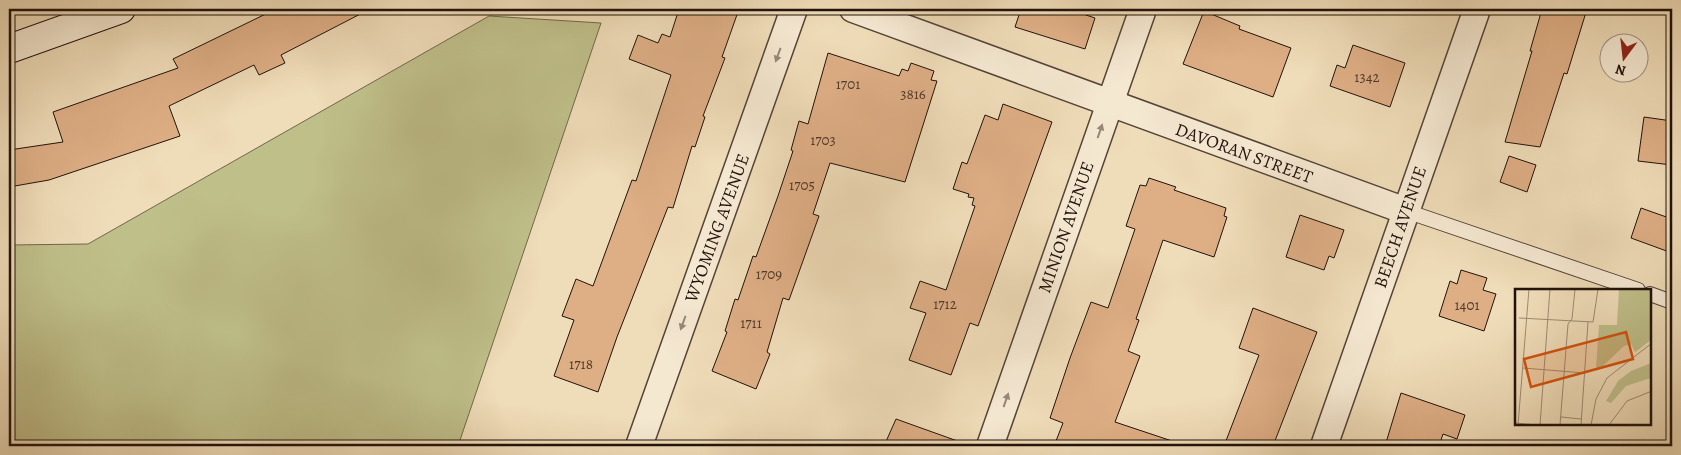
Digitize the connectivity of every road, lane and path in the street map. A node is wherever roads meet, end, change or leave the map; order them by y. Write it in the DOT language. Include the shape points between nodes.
graph roads {
  1 [pos="121,9"];
  2 [pos="794,9"];
  3 [pos="853,9"];
  4 [pos="1142,9"];
  5 [pos="1477,9"];
  6 [pos="9,49"];
  7 [pos="1109,104"];
  8 [pos="1406,211"];
  9 [pos="1635,289"];
  10 [pos="1651,294"];
  11 [pos="1672,302"];
  12 [pos="639,446"];
  13 [pos="990,446"];
  14 [pos="1324,446"];
  1 -- 6 [label="street"];
  2 -- 12 [label="street, WYOMING AVENUE, one-way"];
  3 -- 7 [label="street, DAVORAN STREET"];
  4 -- 7 [label="street, MINION AVENUE"];
  5 -- 8 [label="street, BEECH AVENUE"];
  7 -- 8 [label="street, DAVORAN STREET"];
  13 -- 7 [label="street, MINION AVENUE, one-way"];
  8 -- 9 [label="lane, DAVORAN STREET"];
  8 -- 14 [label="street, BEECH AVENUE"];
  10 -- 11 [label="lane"];
}
